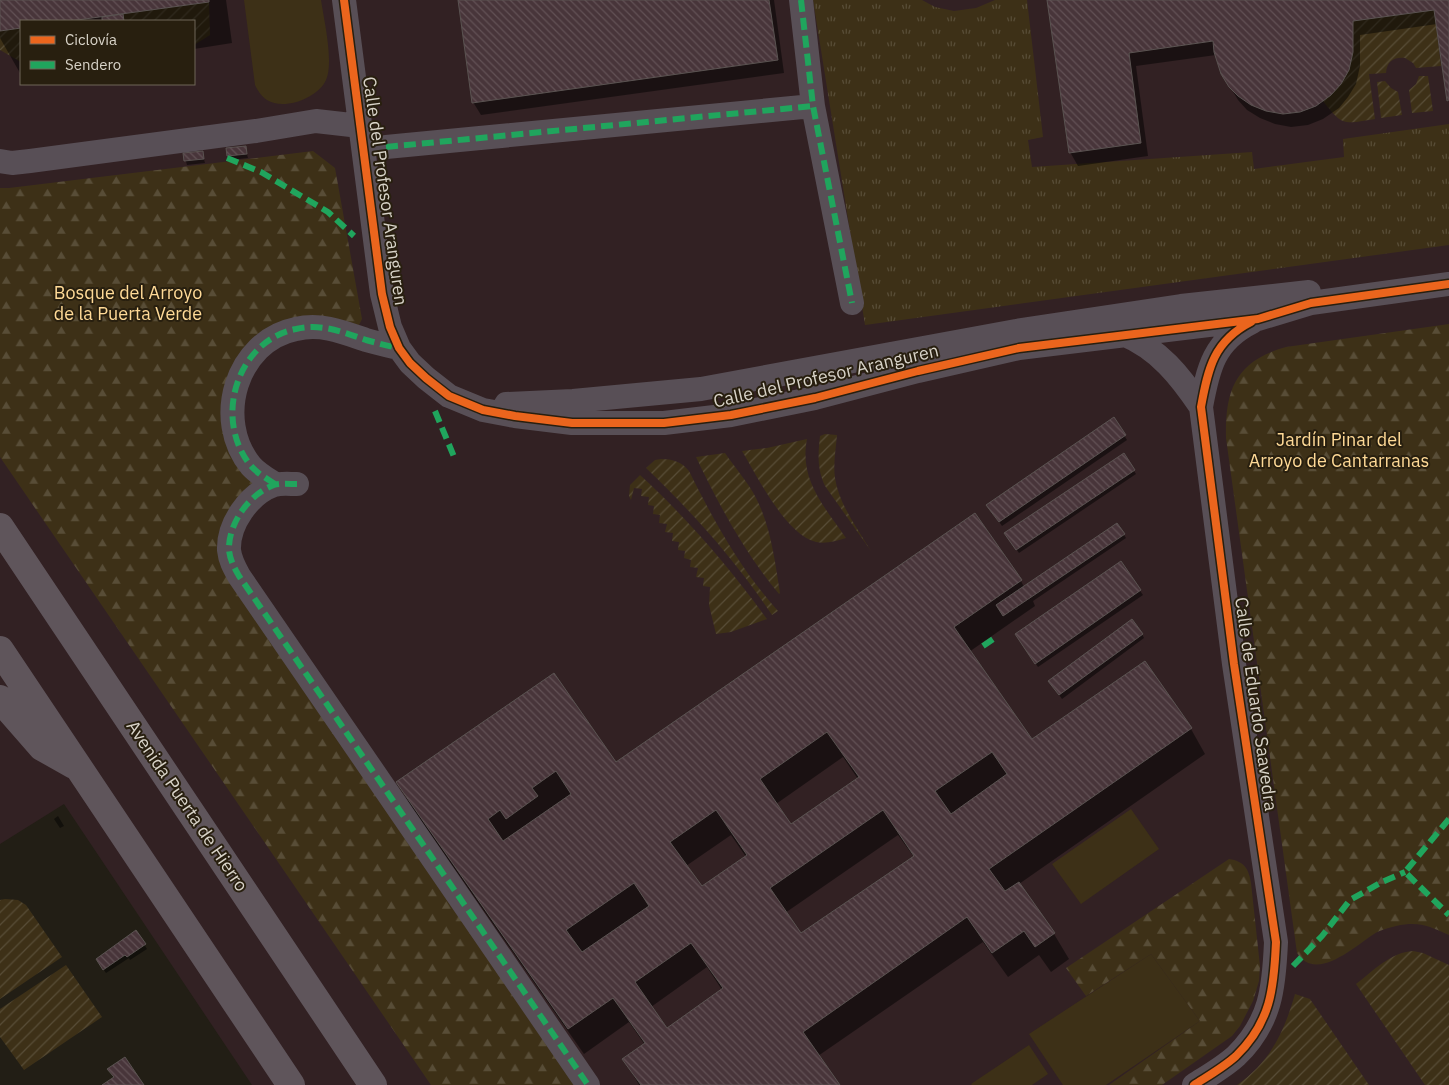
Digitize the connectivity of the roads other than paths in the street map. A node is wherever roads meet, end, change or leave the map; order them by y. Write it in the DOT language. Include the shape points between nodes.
graph roads {
  1 [pos="344,0"];
  2 [pos="801,0"];
  3 [pos="813,106"];
  4 [pos="360,126"];
  5 [pos="386,147"];
  6 [pos="0,162"];
  7 [pos="1449,284"];
  8 [pos="1373,295"];
  9 [pos="852,303"];
  10 [pos="1258,318"];
  11 [pos="1077,324"];
  12 [pos="1128,336"];
  13 [pos="399,348"];
  14 [pos="449,396"];
  15 [pos="1201,407"];
  16 [pos="0,527"];
  17 [pos="0,650"];
  18 [pos="0,699"];
  19 [pos="78,767"];
  20 [pos="322,1006"];
  21 [pos="291,1085"];
  22 [pos="373,1085"];
  23 [pos="390,1085"];
  24 [pos="588,1085"];
  25 [pos="1194,1085"];
  1 -- 4 [label="street, Calle del Profesor Aranguren"];
  2 -- 3 [label="street"];
  3 -- 5 [label="street"];
  3 -- 9 [label="street"];
  4 -- 6 [label="street, Calle del Profesor Aranguren" via="316,121 221,136"];
  4 -- 13 [label="street, Calle del Profesor Aranguren" via="382,294"];
  7 -- 8 [label="street, Calle del Profesor Aranguren"];
  8 -- 10 [label="street, Calle del Profesor Aranguren" via="1311,303"];
  8 -- 11 [label="street, Calle del Profesor Aranguren" via="1302,291 1181,306"];
  10 -- 12 [label="street, Calle del Profesor Aranguren"];
  10 -- 15 [label="street, Calle de Eduardo Saavedra" via="1229,336 1218,349 1210,365"];
  11 -- 12 [label="street, Calle del Profesor Aranguren" via="1100,325"];
  11 -- 14 [label="street, Calle del Profesor Aranguren" via="961,341 701,390 501,404"];
  12 -- 14 [label="street, Calle del Profesor Aranguren" via="1019,348 815,398 732,415 664,422 572,422 515,416 483,410"];
  12 -- 15 [label="street, Calle del Profesor Aranguren" via="1172,368"];
  13 -- 14 [label="street, Calle del Profesor Aranguren" via="410,363"];
  13 -- 24 [label="street" via="339,330 295,329 258,349 246,364 231,407 234,429 241,450 252,466 286,484 262,492 240,513 229,548 231,560"];
  15 -- 25 [label="street, Calle de Eduardo Saavedra" via="1234,664 1276,942 1270,1001 1262,1022 1235,1057"];
  16 -- 20 [label="highway, Avenida Puerta de Hierro"];
  17 -- 19 [label="highway"];
  18 -- 19 [label="highway" via="42,747"];
  19 -- 21 [label="highway"];
  20 -- 22 [label="highway, Avenida Puerta de Hierro"];
  20 -- 23 [label="highway" via="351,1028"];
}
